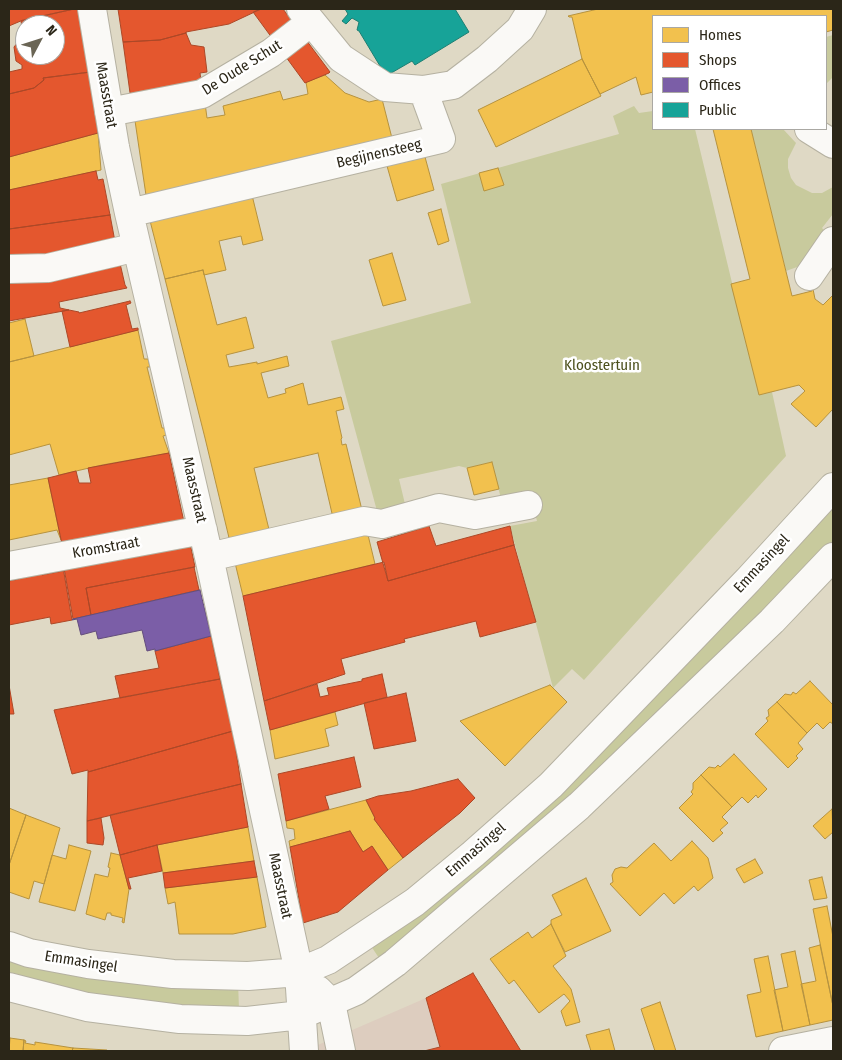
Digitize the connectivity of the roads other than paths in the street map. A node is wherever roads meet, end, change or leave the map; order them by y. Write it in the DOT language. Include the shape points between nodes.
graph roads {
  1 [pos="92,9"];
  2 [pos="532,9"];
  3 [pos="306,15"];
  4 [pos="423,90"];
  5 [pos="109,112"];
  6 [pos="811,130"];
  7 [pos="833,144"];
  8 [pos="129,213"];
  9 [pos="833,241"];
  10 [pos="137,247"];
  11 [pos="9,269"];
  12 [pos="809,276"];
  13 [pos="833,487"];
  14 [pos="528,505"];
  15 [pos="203,530"];
  16 [pos="209,557"];
  17 [pos="833,557"];
  18 [pos="9,566"];
  19 [pos="9,946"];
  20 [pos="299,972"];
  21 [pos="9,987"];
  22 [pos="331,1003"];
  23 [pos="301,1015"];
  24 [pos="833,1041"];
  25 [pos="304,1051"];
  26 [pos="342,1051"];
  27 [pos="783,1051"];
  1 -- 5 [label="street, Maasstraat"];
  2 -- 4 [label="street" via="520,29 453,85"];
  3 -- 4 [label="street" via="341,58 385,87"];
  3 -- 5 [label="street, De Oude Schut" via="271,52 202,94"];
  4 -- 8 [label="street, Begijnensteeg" via="441,139"];
  5 -- 8 [label="street, Maasstraat"];
  6 -- 7 [label="street"];
  8 -- 10 [label="street, Maasstraat"];
  9 -- 12 [label="street"];
  10 -- 11 [label="street" via="48,268"];
  10 -- 15 [label="street, Maasstraat"];
  13 -- 20 [label="street, Emmasingel" via="614,721 544,791 415,902 328,960"];
  14 -- 16 [label="street" via="475,515 439,508 382,524 364,520"];
  15 -- 16 [label="street, Maasstraat"];
  15 -- 18 [label="street, Kromstraat"];
  16 -- 20 [label="street, Maasstraat"];
  17 -- 22 [label="street" via="772,621 579,806 383,973"];
  19 -- 20 [label="street, Emmasingel" via="88,964 173,974 248,976"];
  20 -- 22 [label="street"];
  20 -- 23 [label="street, Maasstraat"];
  21 -- 23 [label="street" via="87,1007 180,1019 247,1021"];
  22 -- 23 [label="street"];
  22 -- 26 [label="street"];
  23 -- 25 [label="street, Maasstraat"];
  24 -- 27 [label="street"];
}
